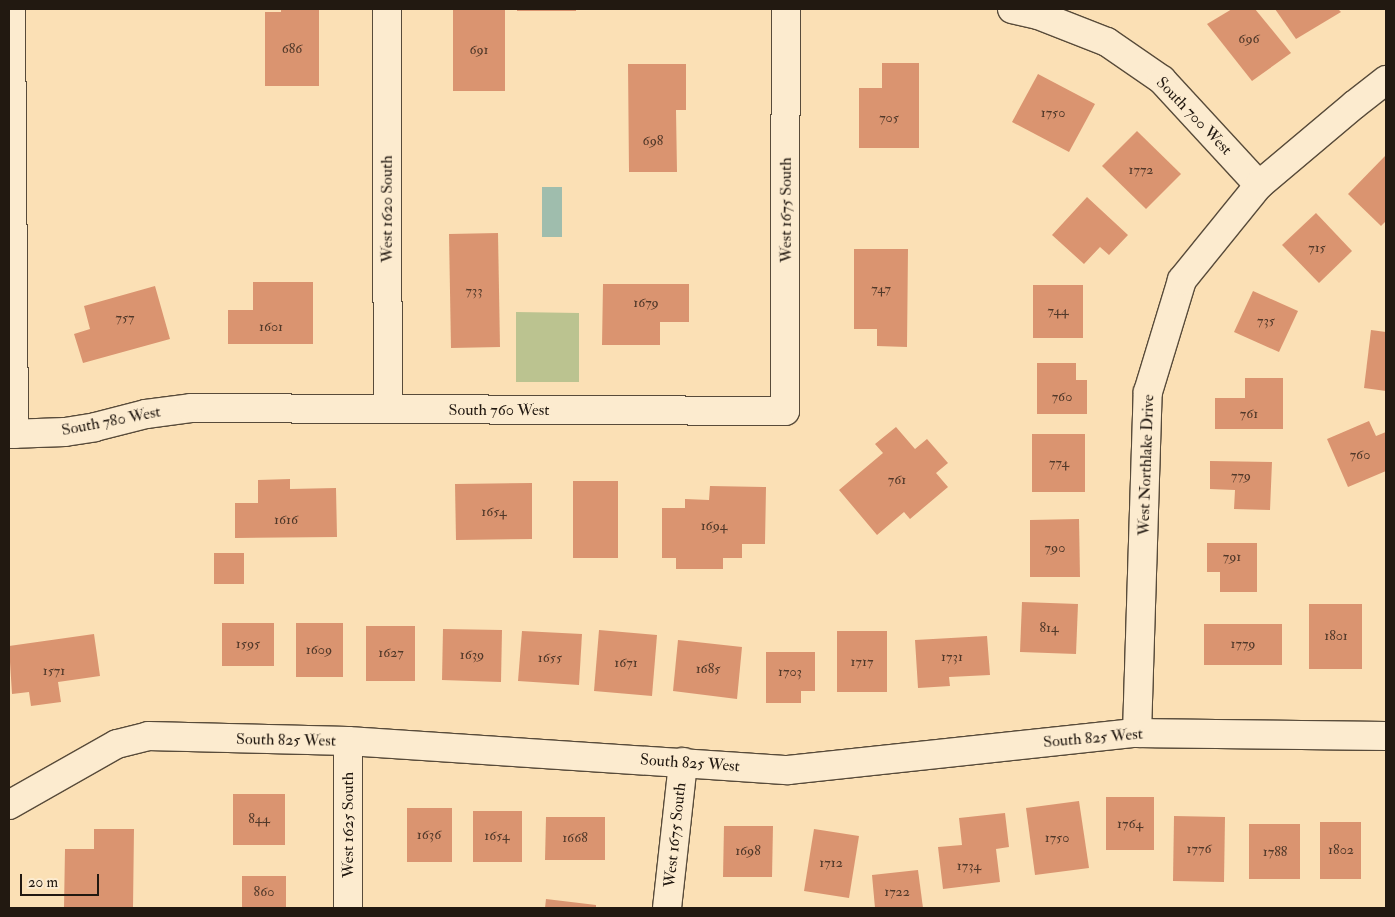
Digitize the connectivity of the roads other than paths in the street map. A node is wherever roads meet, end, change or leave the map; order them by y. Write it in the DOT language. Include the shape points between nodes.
graph roads {
  1 [pos="11,9"];
  2 [pos="386,9"];
  3 [pos="786,9"];
  4 [pos="1012,9"];
  5 [pos="1386,80"];
  6 [pos="1259,185"];
  7 [pos="214,408"];
  8 [pos="388,409"];
  9 [pos="785,411"];
  10 [pos="11,434"];
  11 [pos="1137,733"];
  12 [pos="1386,736"];
  13 [pos="348,741"];
  14 [pos="683,762"];
  15 [pos="9,805"];
  16 [pos="348,908"];
  17 [pos="667,908"];
  1 -- 10 [label="street"];
  2 -- 8 [label="street, West 1620 South"];
  3 -- 9 [label="street, West 1675 South"];
  4 -- 6 [label="street, South 700 West" via="1107,42 1162,80"];
  5 -- 6 [label="street, West Northlake Drive"];
  6 -- 11 [label="street, West Northlake Drive" via="1182,280 1148,392"];
  7 -- 8 [label="street, South 760 West"];
  7 -- 10 [label="street, South 780 West" via="169,410 65,432"];
  8 -- 9 [label="street, South 760 West"];
  11 -- 12 [label="street, South 825 West"];
  11 -- 14 [label="street, South 825 West" via="788,770"];
  13 -- 14 [label="street, South 825 West"];
  13 -- 15 [label="street, South 825 West" via="148,736 117,744"];
  13 -- 16 [label="street, West 1625 South"];
  14 -- 17 [label="street, West 1675 South"];
}
